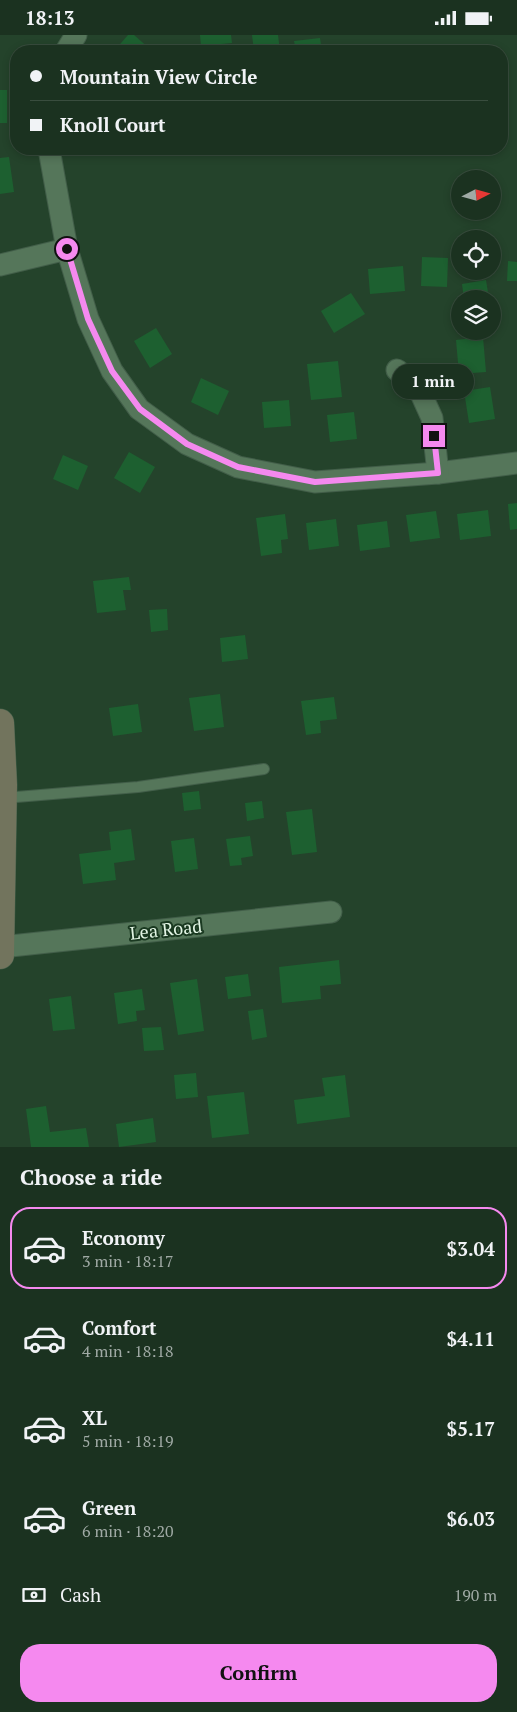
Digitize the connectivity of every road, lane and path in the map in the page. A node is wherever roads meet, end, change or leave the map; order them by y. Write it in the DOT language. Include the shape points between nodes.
graph roads {
  1 [pos="50,155"];
  2 [pos="67,249"];
  3 [pos="0,265"];
  4 [pos="397,370"];
  5 [pos="517,463"];
  6 [pos="438,473"];
  7 [pos="0,723"];
  8 [pos="264,769"];
  9 [pos="3,798"];
  10 [pos="1,891"];
  11 [pos="331,912"];
  12 [pos="0,951"];
  1 -- 2 [label="street"];
  2 -- 3 [label="street"];
  2 -- 6 [label="street" via="88,319 112,371 140,409 187,444 238,467 315,482"];
  4 -- 6 [label="street" via="418,387 432,418"];
  5 -- 6 [label="street"];
  7 -- 9 [label="main road"];
  8 -- 9 [label="lane" via="138,787"];
  9 -- 10 [label="main road"];
  10 -- 12 [label="main road"];
  11 -- 12 [label="street, Lea Road"];
}
